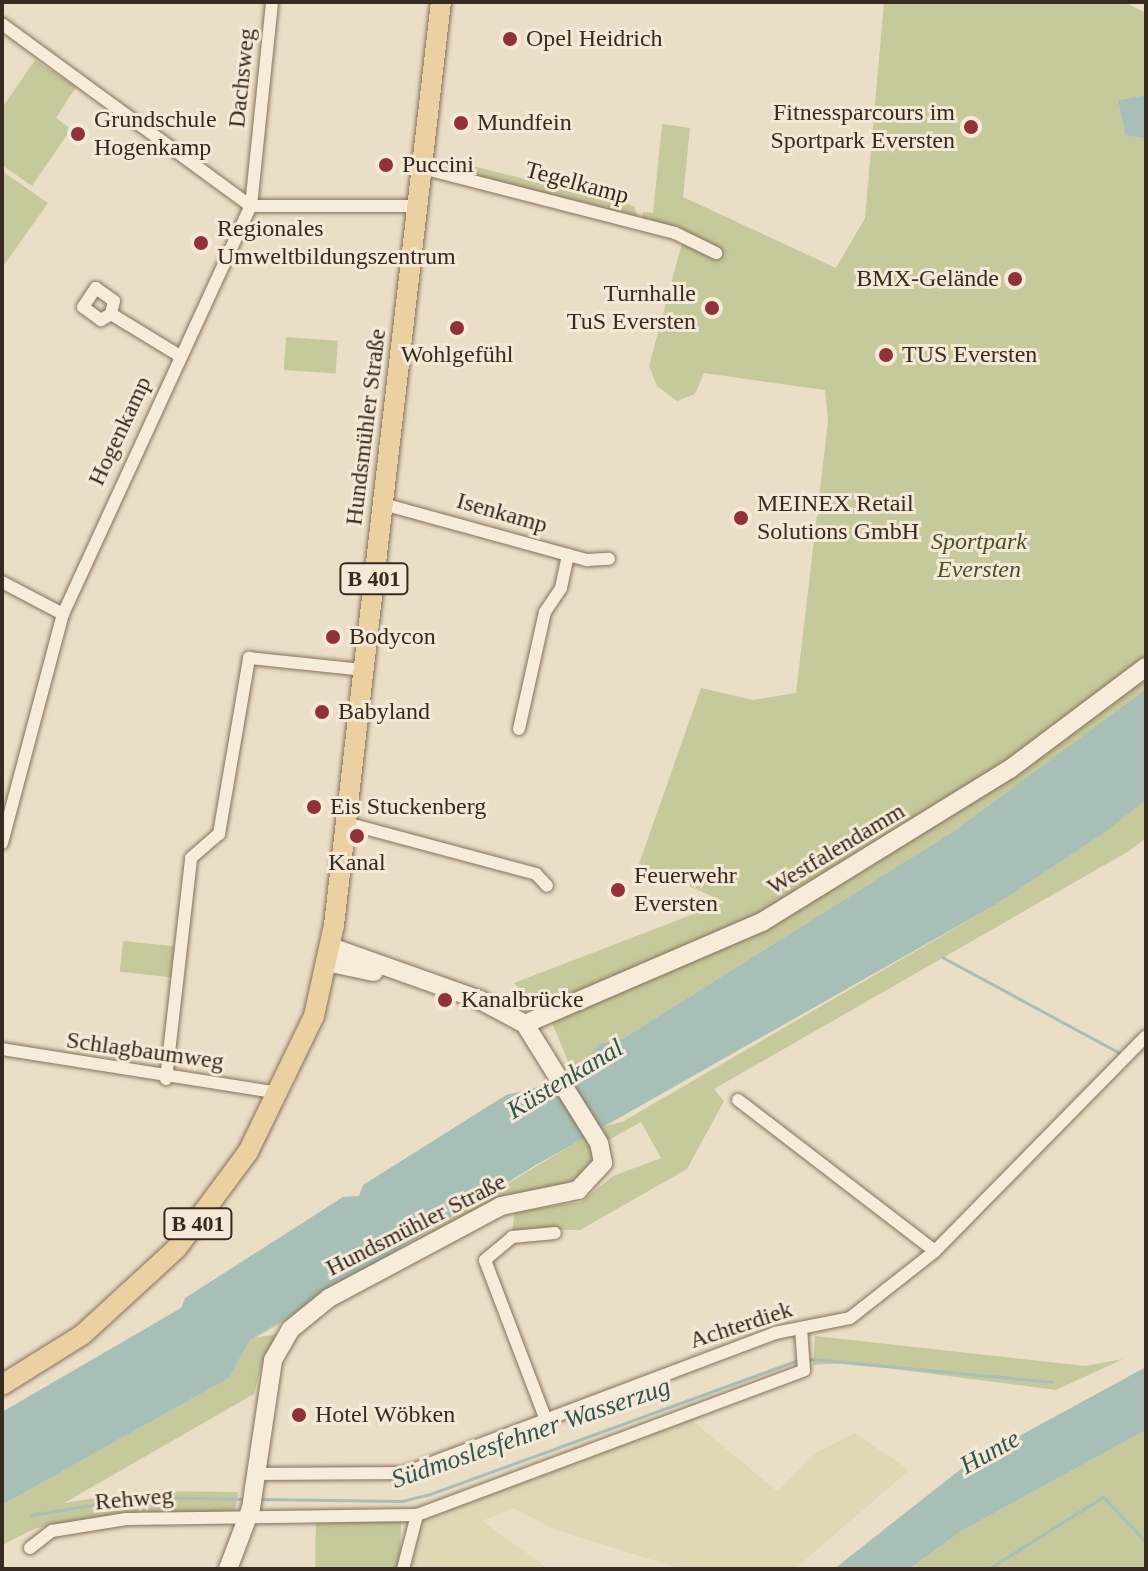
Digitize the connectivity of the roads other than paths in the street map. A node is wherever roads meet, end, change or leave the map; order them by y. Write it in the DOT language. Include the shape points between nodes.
graph roads {
  1 [pos="272,2"];
  2 [pos="441,2"];
  3 [pos="2,24"];
  4 [pos="422,168"];
  5 [pos="251,206"];
  6 [pos="417,206"];
  7 [pos="716,253"];
  8 [pos="111,314"];
  9 [pos="180,356"];
  10 [pos="383,504"];
  11 [pos="568,555"];
  12 [pos="609,559"];
  13 [pos="2,582"];
  14 [pos="63,614"];
  15 [pos="1146,667"];
  16 [pos="363,670"];
  17 [pos="519,729"];
  18 [pos="346,823"];
  19 [pos="2,843"];
  20 [pos="547,886"];
  21 [pos="329,954"];
  22 [pos="525,1024"];
  23 [pos="1146,1036"];
  24 [pos="2,1049"];
  25 [pos="166,1079"];
  26 [pos="281,1093"];
  27 [pos="738,1100"];
  28 [pos="555,1233"];
  29 [pos="935,1251"];
  30 [pos="801,1328"];
  31 [pos="2,1385"];
  32 [pos="546,1420"];
  33 [pos="253,1497"];
  34 [pos="417,1515"];
  35 [pos="30,1548"];
  36 [pos="228,1569"];
  37 [pos="403,1569"];
  1 -- 5 [label="street, Dachsweg"];
  2 -- 4 [label="main road, Hundsmühler Straße / B 401"];
  3 -- 5 [label="street"];
  4 -- 6 [label="main road, Hundsmühler Straße / B 401"];
  4 -- 7 [label="street, Tegelkamp" via="675,233"];
  5 -- 6 [label="street"];
  5 -- 9 [label="street, Hogenkamp"];
  6 -- 10 [label="main road, Hundsmühler Straße / B 401"];
  8 -- 9 [label="street"];
  9 -- 14 [label="street, Hogenkamp"];
  10 -- 11 [label="street, Isenkamp"];
  10 -- 16 [label="main road, Hundsmühler Straße / B 401"];
  11 -- 12 [label="street, Isenkamp"];
  11 -- 17 [label="street" via="561,588 545,612"];
  13 -- 14 [label="street"];
  14 -- 19 [label="street, Hogenkamp"];
  15 -- 22 [label="street, Westfalendamm" via="1010,769 762,922"];
  16 -- 18 [label="main road, Hundsmühler Straße / B 401"];
  16 -- 25 [label="street" via="249,658 219,834 191,858"];
  18 -- 20 [label="street" via="536,874"];
  18 -- 21 [label="main road, Hundsmühler Straße / B 401"];
  21 -- 22 [label="street" via="428,981"];
  21 -- 26 [label="main road, B 401"];
  22 -- 33 [label="street, Hundsmühler Straße" via="599,1143 603,1163 588,1184 501,1206 329,1298 291,1329 273,1360"];
  23 -- 29 [label="street, Achterdiek"];
  24 -- 25 [label="street, Schlagbaumweg"];
  25 -- 26 [label="street, Schlagbaumweg"];
  26 -- 31 [label="main road, B 401" via="222,1193 176,1249 82,1335"];
  27 -- 29 [label="street"];
  28 -- 32 [label="street" via="512,1237 485,1260"];
  29 -- 30 [label="street, Achterdiek" via="850,1318"];
  30 -- 32 [label="street, Achterdiek"];
  30 -- 34 [label="street" via="804,1370"];
  32 -- 33 [label="street, Achterdiek" via="405,1473"];
  33 -- 34 [label="street"];
  33 -- 35 [label="street, Rehweg" via="52,1531"];
  33 -- 36 [label="street, Hundsmühler Straße"];
  34 -- 37 [label="street"];
}
